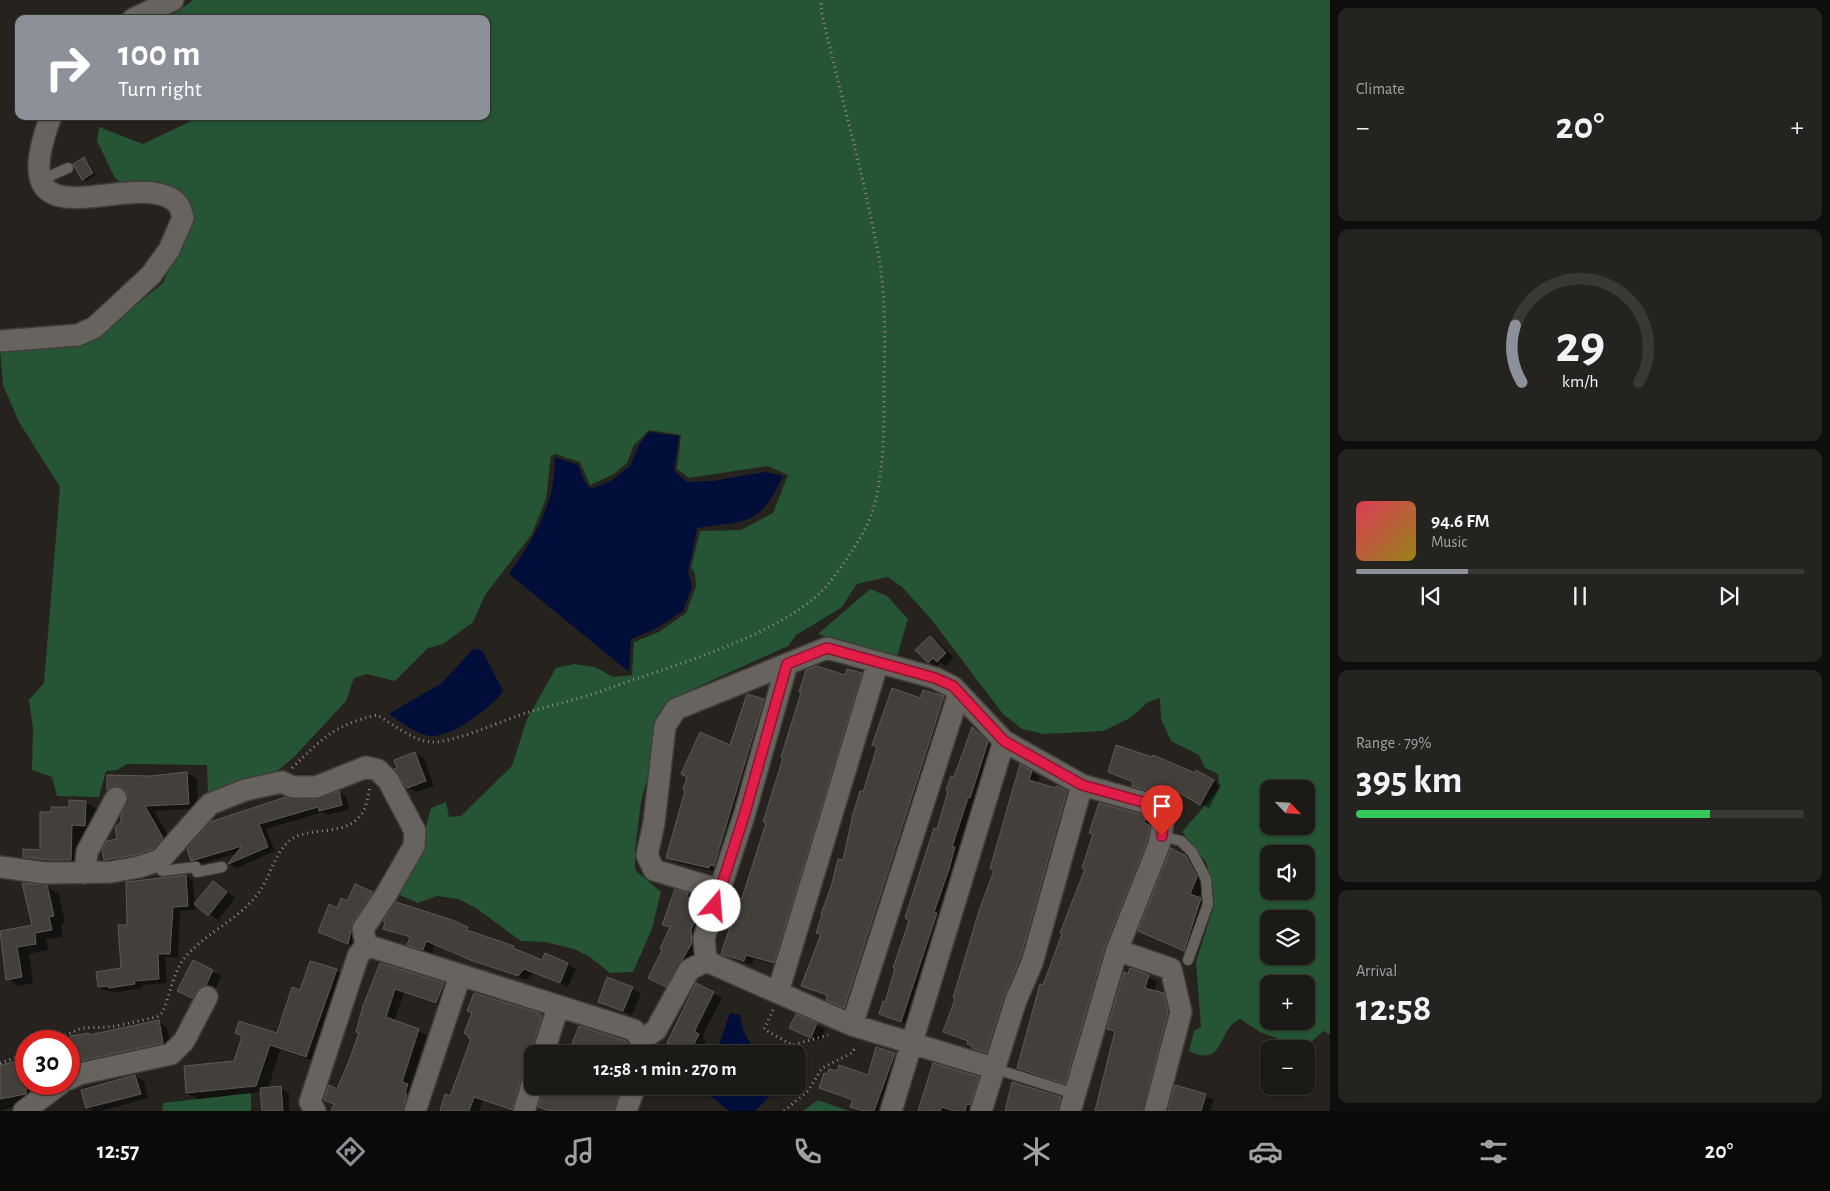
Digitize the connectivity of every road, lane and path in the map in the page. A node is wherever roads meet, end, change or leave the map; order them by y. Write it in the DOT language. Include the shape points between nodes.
graph roads {
  1 [pos="173,0"];
  2 [pos="821,0"];
  3 [pos="141,15"];
  4 [pos="48,120"];
  5 [pos="68,168"];
  6 [pos="36,183"];
  7 [pos="0,341"];
  8 [pos="878,662"];
  9 [pos="787,664"];
  10 [pos="959,693"];
  11 [pos="1004,741"];
  12 [pos="374,769"];
  13 [pos="282,782"];
  14 [pos="1082,785"];
  15 [pos="116,798"];
  16 [pos="1162,836"];
  17 [pos="156,861"];
  18 [pos="0,867"];
  19 [pos="222,867"];
  20 [pos="85,873"];
  21 [pos="720,890"];
  22 [pos="366,945"];
  23 [pos="1117,950"];
  24 [pos="1188,960"];
  25 [pos="706,961"];
  26 [pos="460,976"];
  27 [pos="778,992"];
  28 [pos="207,997"];
  29 [pos="558,1007"];
  30 [pos="77,1030"];
  31 [pos="832,1033"];
  32 [pos="855,1034"];
  33 [pos="913,1043"];
  34 [pos="546,1045"];
  35 [pos="642,1045"];
  36 [pos="645,1045"];
  37 [pos="15,1058"];
  38 [pos="0,1063"];
  39 [pos="993,1068"];
  40 [pos="80,1075"];
  41 [pos="45,1095"];
  42 [pos="529,1095"];
  43 [pos="632,1095"];
  44 [pos="1072,1103"];
  45 [pos="24,1111"];
  46 [pos="315,1111"];
  47 [pos="415,1111"];
  48 [pos="524,1111"];
  49 [pos="626,1111"];
  50 [pos="784,1111"];
  51 [pos="891,1111"];
  52 [pos="981,1111"];
  53 [pos="1155,1111"];
  1 -- 3 [label="street"];
  2 -- 13 [label="path" via="879,261 885,321 884,431 879,480 872,514 840,571 818,595 761,633 584,698 530,712 469,734 432,742 377,715 351,722 333,730 292,767"];
  4 -- 6 [label="street" via="40,137 32,173"];
  5 -- 6 [label="lane"];
  6 -- 7 [label="street" via="44,192 64,197 159,195 171,198 179,205 183,218 169,250 151,275 95,327 78,335"];
  8 -- 9 [label="street" via="827,648"];
  8 -- 10 [label="street" via="935,678 953,686"];
  8 -- 27 [label="street"];
  9 -- 21 [label="street"];
  9 -- 21 [label="street" via="676,709 665,726 654,823 647,855 654,870"];
  10 -- 11 [label="street"];
  10 -- 32 [label="street"];
  11 -- 14 [label="street"];
  11 -- 33 [label="street"];
  12 -- 13 [label="street" via="366,767 316,787"];
  12 -- 22 [label="street" via="388,780 415,830 414,846 363,929"];
  12 -- 30 [label="path" via="359,817 348,825 302,835 287,842 262,889 245,909 187,955 162,1013 157,1017"];
  13 -- 17 [label="street" via="245,790 210,804"];
  14 -- 16 [label="street" via="1157,806 1163,823"];
  14 -- 39 [label="street" via="1032,963"];
  15 -- 20 [label="street" via="87,852"];
  16 -- 23 [label="street"];
  16 -- 24 [label="lane" via="1181,842 1192,852 1206,879 1208,904"];
  17 -- 19 [label="lane" via="162,871 196,868 197,872"];
  17 -- 20 [label="street" via="111,872"];
  18 -- 20 [label="street" via="20,872"];
  21 -- 25 [label="street" via="704,938"];
  22 -- 26 [label="street"];
  22 -- 46 [label="street" via="358,956 310,1102"];
  23 -- 44 [label="street"];
  23 -- 53 [label="street" via="1170,969 1181,1012"];
  25 -- 27 [label="street"];
  25 -- 36 [label="street" via="689,970"];
  26 -- 29 [label="street"];
  26 -- 47 [label="street"];
  27 -- 31 [label="path" via="764,1029 792,1045"];
  27 -- 32 [label="street"];
  28 -- 40 [label="street" via="184,1041 171,1054"];
  29 -- 34 [label="street"];
  29 -- 35 [label="street" via="634,1030"];
  32 -- 33 [label="street"];
  32 -- 50 [label="path" via="852,1053 822,1068 808,1091"];
  33 -- 39 [label="street"];
  33 -- 51 [label="street"];
  37 -- 38 [label="path"];
  39 -- 44 [label="lane"];
  39 -- 52 [label="street"];
  41 -- 45 [label="street"];
  42 -- 48 [label="street"];
  43 -- 49 [label="street"];
}
